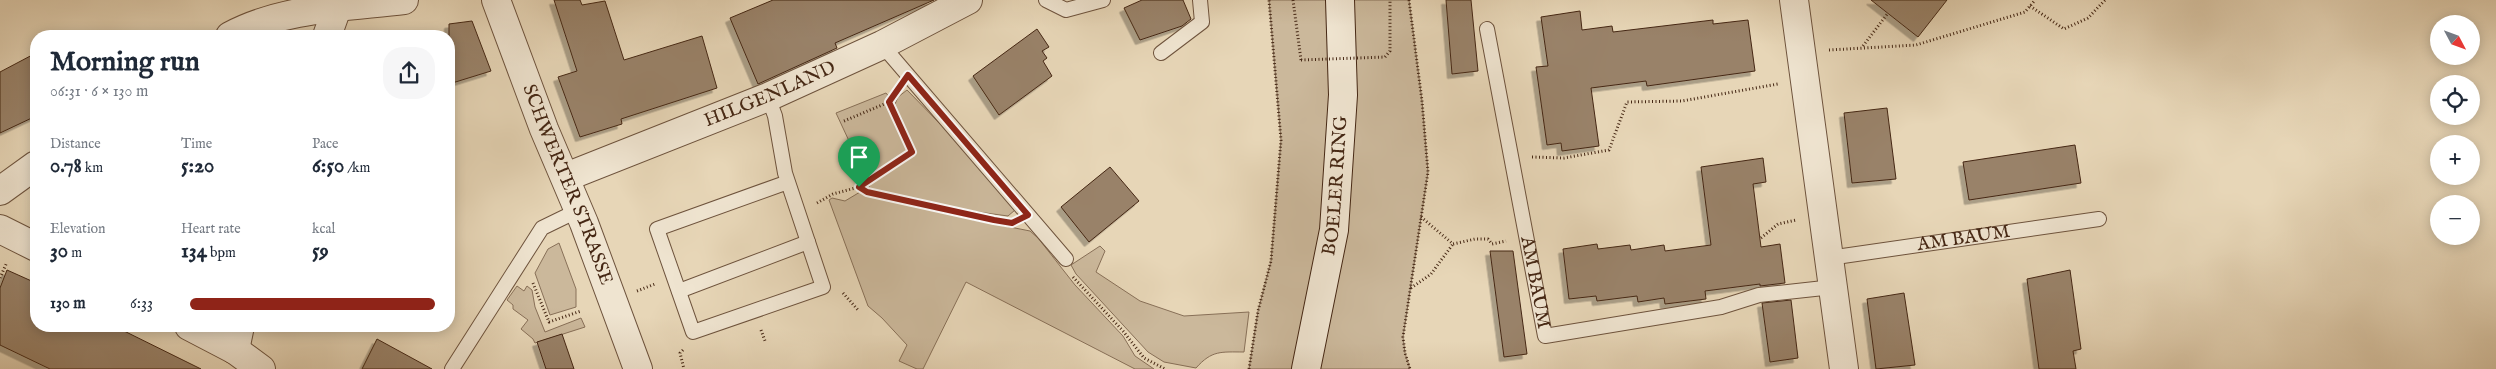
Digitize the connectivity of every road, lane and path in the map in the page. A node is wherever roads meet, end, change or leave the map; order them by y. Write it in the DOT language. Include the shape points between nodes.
graph roads {
  1 [pos="404,0"];
  2 [pos="496,0"];
  3 [pos="968,0"];
  4 [pos="1046,0"];
  5 [pos="1103,0"];
  6 [pos="1200,0"];
  7 [pos="1269,0"];
  8 [pos="1293,0"];
  9 [pos="1340,0"];
  10 [pos="1390,0"];
  11 [pos="1410,0"];
  12 [pos="1794,0"];
  13 [pos="2035,0"];
  14 [pos="2105,0"];
  15 [pos="2030,6"];
  16 [pos="336,8"];
  17 [pos="1888,13"];
  18 [pos="1487,29"];
  19 [pos="241,30"];
  20 [pos="329,30"];
  21 [pos="882,45"];
  22 [pos="1863,46"];
  23 [pos="1161,53"];
  24 [pos="1802,65"];
  25 [pos="908,75"];
  26 [pos="768,97"];
  27 [pos="889,102"];
  28 [pos="844,120"];
  29 [pos="1511,156"];
  30 [pos="30,169"];
  31 [pos="566,177"];
  32 [pos="788,182"];
  33 [pos="859,187"];
  34 [pos="0,191"];
  35 [pos="579,210"];
  36 [pos="798,213"];
  37 [pos="1824,214"];
  38 [pos="1028,215"];
  39 [pos="1421,217"];
  40 [pos="2099,219"];
  41 [pos="0,229"];
  42 [pos="1526,237"];
  43 [pos="1761,238"];
  44 [pos="808,242"];
  45 [pos="30,244"];
  46 [pos="1453,244"];
  47 [pos="1829,258"];
  48 [pos="523,259"];
  49 [pos="1066,259"];
  50 [pos="1833,287"];
  51 [pos="1410,288"];
  52 [pos="679,291"];
  53 [pos="581,311"];
  54 [pos="214,332"];
  55 [pos="238,338"];
  56 [pos="261,369"];
  57 [pos="452,369"];
  58 [pos="638,369"];
  59 [pos="1165,369"];
  60 [pos="1249,369"];
  61 [pos="1306,369"];
  62 [pos="1410,369"];
  63 [pos="1844,369"];
  1 -- 16 [label="street"];
  2 -- 31 [label="street, SCHWERTER STRASSE" via="544,129"];
  3 -- 21 [label="street, HILGENLAND"];
  4 -- 5 [label="lane" via="1066,10"];
  6 -- 23 [label="lane" via="1202,22"];
  7 -- 60 [label="path" via="1281,140 1270,261"];
  8 -- 10 [label="path, bridge" via="1301,60 1385,57 1390,51"];
  9 -- 61 [label="street, BOELER RING" via="1343,95 1334,230"];
  11 -- 39 [label="path" via="1428,172"];
  12 -- 24 [label="street"];
  13 -- 15 [label="path"];
  14 -- 15 [label="path" via="2088,18 2064,29"];
  15 -- 22 [label="path" via="2025,12 1916,45"];
  16 -- 19 [label="street" via="292,14"];
  16 -- 20 [label="street"];
  17 -- 22 [label="path"];
  18 -- 29 [label="lane, AM BAUM"];
  21 -- 25 [label="lane"];
  21 -- 26 [label="street, HILGENLAND"];
  22 -- 24 [label="path"];
  24 -- 29 [label="path" via="1744,91 1682,101 1627,102 1609,150 1564,158"];
  24 -- 37 [label="street"];
  25 -- 27 [label="path"];
  25 -- 38 [label="lane"];
  26 -- 31 [label="street, HILGENLAND"];
  26 -- 32 [label="lane"];
  27 -- 28 [label="path"];
  27 -- 33 [label="path" via="912,152"];
  29 -- 42 [label="lane, AM BAUM"];
  30 -- 34 [label="street"];
  31 -- 35 [label="street, SCHWERTER STRASSE"];
  32 -- 36 [label="lane"];
  32 -- 52 [label="lane" via="657,228"];
  33 -- 36 [label="path" via="833,194"];
  33 -- 38 [label="path" via="867,192 1012,223"];
  35 -- 48 [label="lane" via="542,228"];
  35 -- 58 [label="street, SCHWERTER STRASSE"];
  36 -- 44 [label="lane"];
  37 -- 43 [label="path" via="1778,224"];
  37 -- 47 [label="street"];
  38 -- 49 [label="lane"];
  39 -- 46 [label="path"];
  39 -- 51 [label="path"];
  40 -- 47 [label="lane, AM BAUM"];
  41 -- 45 [label="street"];
  42 -- 46 [label="path" via="1492,244 1488,239"];
  42 -- 50 [label="lane, AM BAUM" via="1545,336 1721,307 1759,295"];
  44 -- 52 [label="lane"];
  44 -- 52 [label="lane" via="823,287 694,332"];
  46 -- 51 [label="path" via="1431,274"];
  47 -- 50 [label="street"];
  48 -- 53 [label="path" via="549,322"];
  48 -- 57 [label="lane"];
  49 -- 59 [label="path" via="1074,278 1144,358"];
  50 -- 63 [label="street"];
  51 -- 62 [label="path" via="1403,337"];
  54 -- 55 [label="street"];
  55 -- 56 [label="street"];
}
